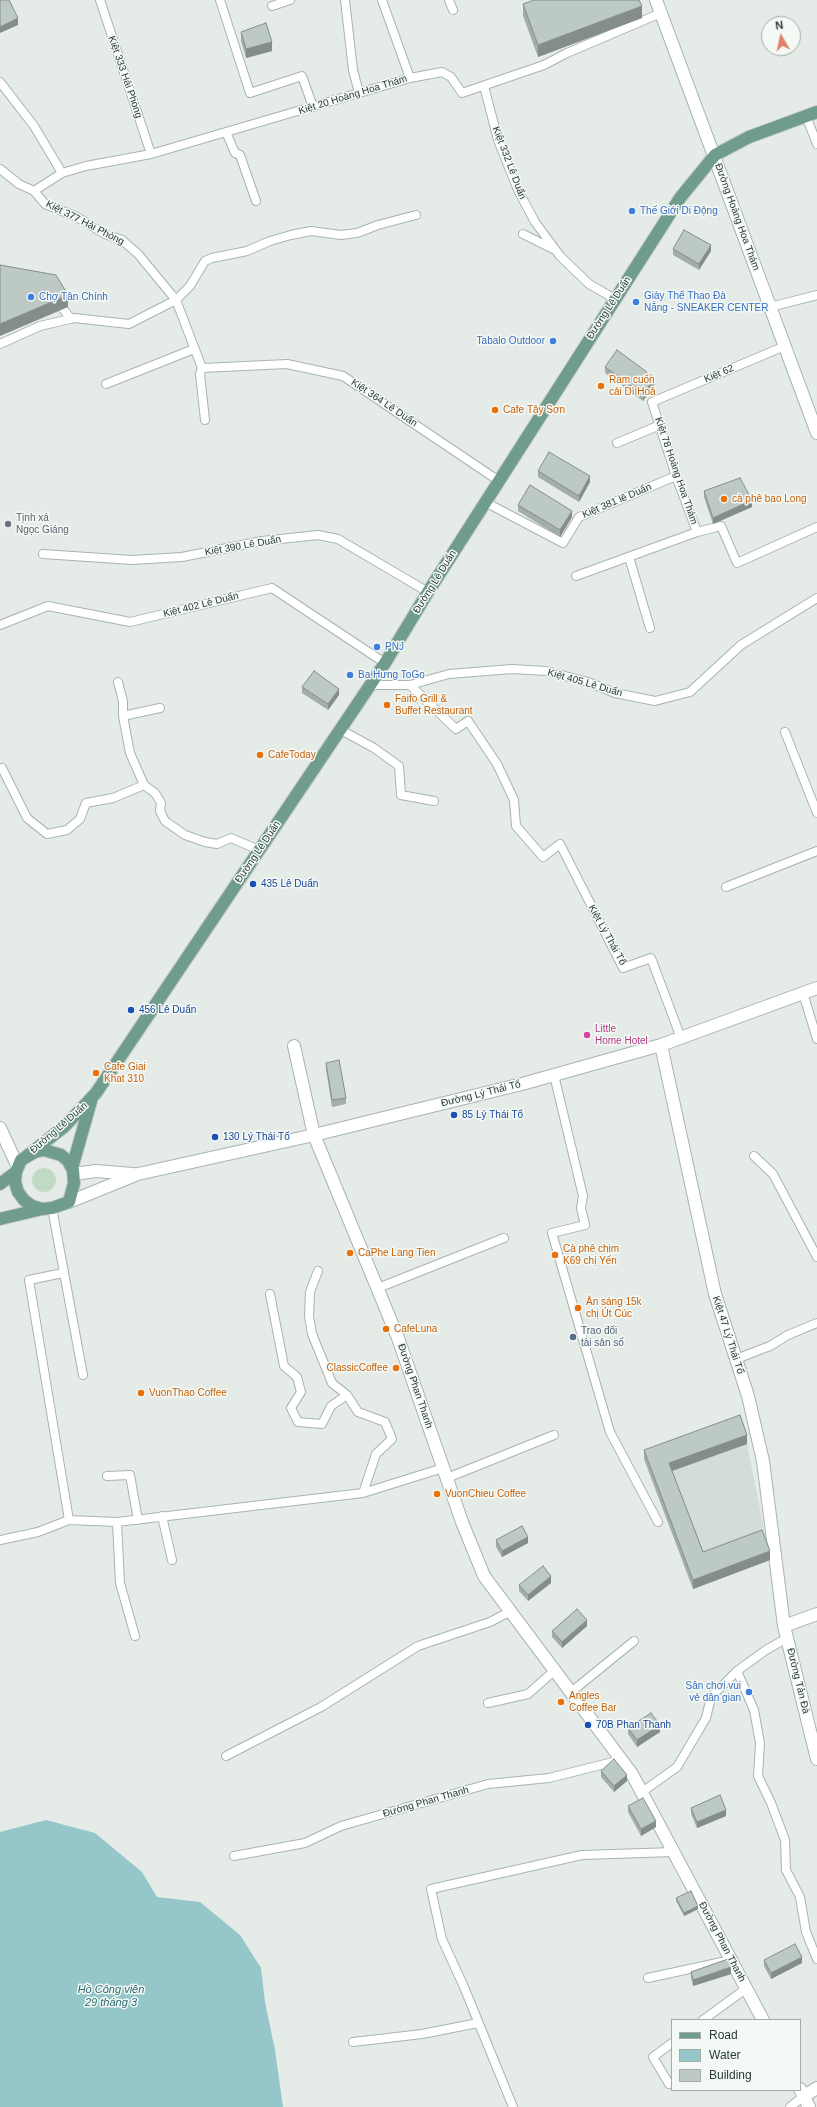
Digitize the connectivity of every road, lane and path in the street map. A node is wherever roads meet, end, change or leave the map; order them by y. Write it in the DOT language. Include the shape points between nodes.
graph roads {
  1 [pos="100,0"];
  2 [pos="220,0"];
  3 [pos="290,0"];
  4 [pos="345,0"];
  5 [pos="382,0"];
  6 [pos="450,0"];
  7 [pos="656,0"];
  8 [pos="272,6"];
  9 [pos="453,10"];
  10 [pos="661,14"];
  11 [pos="410,78"];
  12 [pos="0,82"];
  13 [pos="484,86"];
  14 [pos="360,93"];
  15 [pos="313,107"];
  16 [pos="812,114"];
  17 [pos="226,132"];
  18 [pos="817,144"];
  19 [pos="151,154"];
  20 [pos="715,155"];
  21 [pos="0,169"];
  22 [pos="62,173"];
  23 [pos="34,191"];
  24 [pos="256,201"];
  25 [pos="416,215"];
  26 [pos="523,234"];
  27 [pos="556,251"];
  28 [pos="817,296"];
  29 [pos="615,299"];
  30 [pos="176,300"];
  31 [pos="51,301"];
  32 [pos="770,307"];
  33 [pos="71,319"];
  34 [pos="0,344"];
  35 [pos="785,346"];
  36 [pos="194,349"];
  37 [pos="202,368"];
  38 [pos="106,384"];
  39 [pos="652,402"];
  40 [pos="205,420"];
  41 [pos="660,425"];
  42 [pos="817,434"];
  43 [pos="617,443"];
  44 [pos="676,476"];
  45 [pos="499,481"];
  46 [pos="485,502"];
  47 [pos="817,527"];
  48 [pos="697,532"];
  49 [pos="43,554"];
  50 [pos="629,557"];
  51 [pos="576,576"];
  52 [pos="428,592"];
  53 [pos="817,598"];
  54 [pos="0,626"];
  55 [pos="650,628"];
  56 [pos="386,662"];
  57 [pos="118,682"];
  58 [pos="410,684"];
  59 [pos="370,685"];
  60 [pos="160,708"];
  61 [pos="123,716"];
  62 [pos="342,730"];
  63 [pos="785,732"];
  64 [pos="2,768"];
  65 [pos="144,784"];
  66 [pos="434,801"];
  67 [pos="817,812"];
  68 [pos="259,850"];
  69 [pos="817,851"];
  70 [pos="726,887"];
  71 [pos="817,988"];
  72 [pos="802,993"];
  73 [pos="681,1038"];
  74 [pos="817,1039"];
  75 [pos="661,1045"];
  76 [pos="294,1046"];
  77 [pos="554,1075"];
  78 [pos="92,1099"];
  79 [pos="0,1128"];
  80 [pos="314,1135"];
  81 [pos="27,1156"];
  82 [pos="754,1156"];
  83 [pos="17,1169"];
  84 [pos="73,1171"];
  85 [pos="138,1174"];
  86 [pos="0,1184"];
  87 [pos="69,1202"];
  88 [pos="47,1209"];
  89 [pos="0,1219"];
  90 [pos="504,1238"];
  91 [pos="817,1257"];
  92 [pos="318,1271"];
  93 [pos="63,1273"];
  94 [pos="378,1288"];
  95 [pos="270,1294"];
  96 [pos="817,1323"];
  97 [pos="736,1359"];
  98 [pos="82,1375"];
  99 [pos="347,1395"];
  100 [pos="554,1435"];
  101 [pos="445,1473"];
  102 [pos="107,1476"];
  103 [pos="363,1494"];
  104 [pos="162,1516"];
  105 [pos="69,1520"];
  106 [pos="138,1520"];
  107 [pos="117,1522"];
  108 [pos="658,1522"];
  109 [pos="0,1540"];
  110 [pos="172,1560"];
  111 [pos="509,1612"];
  112 [pos="817,1614"];
  113 [pos="784,1626"];
  114 [pos="135,1636"];
  115 [pos="787,1638"];
  116 [pos="634,1641"];
  117 [pos="554,1671"];
  118 [pos="737,1671"];
  119 [pos="570,1692"];
  120 [pos="488,1703"];
  121 [pos="226,1756"];
  122 [pos="817,1759"];
  123 [pos="622,1760"];
  124 [pos="642,1792"];
  125 [pos="674,1852"];
  126 [pos="234,1856"];
  127 [pos="731,1959"];
  128 [pos="817,1959"];
  129 [pos="648,1978"];
  130 [pos="747,1988"];
  131 [pos="704,2019"];
  132 [pos="762,2019"];
  133 [pos="478,2023"];
  134 [pos="353,2042"];
  135 [pos="671,2044"];
  136 [pos="669,2084"];
  137 [pos="817,2088"];
  138 [pos="804,2097"];
  139 [pos="513,2107"];
  140 [pos="790,2107"];
  1 -- 19 [label="lane, Kiệt 333 Hải Phòng"];
  2 -- 15 [label="lane" via="250,93 302,76"];
  3 -- 8 [label="lane"];
  4 -- 14 [label="lane" via="353,70"];
  5 -- 11 [label="lane"];
  6 -- 9 [label="lane"];
  7 -- 10 [label="street, Đường Hoàng Hoa Thám"];
  10 -- 13 [label="lane, Kiệt 20 Hoàng Hoa Thám" via="544,65"];
  10 -- 20 [label="street, Đường Hoàng Hoa Thám"];
  11 -- 13 [label="lane, Kiệt 20 Hoàng Hoa Thám" via="442,72 451,77 462,93"];
  11 -- 14 [label="lane, Kiệt 20 Hoàng Hoa Thám"];
  12 -- 22 [label="lane" via="34,126"];
  13 -- 27 [label="lane, Kiệt 332 Lê Duẩn" via="498,140 518,190 535,222"];
  14 -- 15 [label="lane, Kiệt 20 Hoàng Hoa Thám"];
  15 -- 17 [label="lane, Kiệt 20 Hoàng Hoa Thám"];
  16 -- 18 [label="lane"];
  16 -- 20 [label="main road, Đường Lê Duẩn" via="749,137"];
  17 -- 19 [label="lane, Kiệt 20 Hoàng Hoa Thám"];
  17 -- 24 [label="lane" via="235,153 240,155"];
  19 -- 22 [label="lane, Kiệt 20 Hoàng Hoa Thám"];
  20 -- 29 [label="main road, Đường Lê Duẩn" via="680,198"];
  20 -- 32 [label="street, Đường Hoàng Hoa Thám"];
  21 -- 23 [label="lane, Kiệt 377 Hải Phòng" via="19,184"];
  22 -- 23 [label="lane, Kiệt 20 Hoàng Hoa Thám"];
  23 -- 30 [label="lane, Kiệt 377 Hải Phòng" via="45,204 78,218 104,234 122,240 138,254"];
  25 -- 30 [label="lane" via="357,233 341,235 311,231 291,234 247,251 212,258 205,261 190,286"];
  26 -- 27 [label="lane"];
  27 -- 29 [label="lane, Kiệt 332 Lê Duẩn" via="589,284"];
  28 -- 32 [label="lane"];
  29 -- 45 [label="main road, Đường Lê Duẩn"];
  30 -- 33 [label="lane" via="129,324"];
  30 -- 36 [label="lane, Kiệt 377 Hải Phòng"];
  31 -- 33 [label="lane" via="58,301"];
  32 -- 35 [label="street, Đường Hoàng Hoa Thám"];
  33 -- 34 [label="lane" via="40,326"];
  35 -- 39 [label="lane, Kiệt 62"];
  35 -- 42 [label="street, Đường Hoàng Hoa Thám"];
  36 -- 37 [label="lane"];
  36 -- 38 [label="lane"];
  37 -- 40 [label="lane" via="200,374"];
  37 -- 45 [label="lane, Kiệt 364 Lê Duẩn" via="287,364 343,376"];
  39 -- 41 [label="lane, Kiệt 78 Hoàng Hoa Thám"];
  41 -- 43 [label="lane"];
  41 -- 44 [label="lane, Kiệt 78 Hoàng Hoa Thám"];
  44 -- 46 [label="lane, Kiệt 381 lê Duẩn" via="579,518 562,543"];
  44 -- 48 [label="lane, Kiệt 78 Hoàng Hoa Thám"];
  45 -- 46 [label="main road, Đường Lê Duẩn"];
  46 -- 52 [label="main road, Đường Lê Duẩn"];
  47 -- 48 [label="lane, Kiệt 78 Hoàng Hoa Thám" via="737,563 721,526"];
  48 -- 50 [label="lane"];
  49 -- 52 [label="lane, Kiệt 390 Lê Duẩn" via="132,560 182,557 262,541 318,535 338,539"];
  50 -- 51 [label="lane"];
  50 -- 55 [label="lane"];
  52 -- 56 [label="main road, Đường Lê Duẩn"];
  53 -- 58 [label="lane, Kiệt 405 Lê Duẩn" via="741,645 690,692 655,701 615,693 588,682 546,671 512,669 449,674"];
  54 -- 56 [label="lane, Kiệt 402 Lê Duẩn" via="48,606 130,622 272,588"];
  56 -- 59 [label="main road, Đường Lê Duẩn"];
  57 -- 61 [label="lane" via="123,701"];
  58 -- 59 [label="lane, Kiệt 405 Lê Duẩn"];
  58 -- 73 [label="lane, Kiệt Lý Thái Tổ" via="456,729 468,720 497,764 514,800 516,826 543,856 560,844 623,968 651,958"];
  59 -- 62 [label="main road, Đường Lê Duẩn"];
  60 -- 61 [label="lane"];
  61 -- 65 [label="lane" via="130,753"];
  62 -- 66 [label="lane" via="399,766 401,795"];
  62 -- 68 [label="main road, Đường Lê Duẩn"];
  63 -- 67 [label="lane"];
  64 -- 65 [label="lane" via="27,818 47,834 67,830 80,819 86,804 113,798"];
  65 -- 68 [label="lane" via="155,793 161,803 160,812 173,829 205,842 217,844 231,838"];
  68 -- 78 [label="main road, Đường Lê Duẩn"];
  69 -- 70 [label="lane"];
  71 -- 72 [label="street, Đường Lý Thái Tổ"];
  72 -- 73 [label="street, Đường Lý Thái Tổ"];
  72 -- 74 [label="lane"];
  73 -- 75 [label="street, Đường Lý Thái Tổ"];
  75 -- 77 [label="street, Đường Lý Thái Tổ"];
  75 -- 97 [label="street, Kiệt 47 Lý Thái Tổ" via="715,1294"];
  76 -- 80 [label="street, Đường Phan Thanh"];
  77 -- 80 [label="street, Đường Lý Thái Tổ"];
  77 -- 108 [label="lane" via="583,1196 585,1225 552,1233 610,1432"];
  78 -- 81 [label="main road, Đường Lê Duẩn" via="65,1126"];
  78 -- 84 [label="main road, Đường Lê Duẩn"];
  79 -- 83 [label="street"];
  80 -- 85 [label="street, Đường Lý Thái Tổ"];
  80 -- 94 [label="street, Đường Phan Thanh"];
  81 -- 83 [label="main road" via="21,1160"];
  81 -- 84 [label="main road" via="44,1150 53,1151 61,1155"];
  82 -- 91 [label="lane" via="773,1174"];
  83 -- 86 [label="main road"];
  83 -- 88 [label="main road" via="15,1182 18,1192 32,1206"];
  84 -- 85 [label="street, Đường Lý Thái Tổ"];
  84 -- 87 [label="main road" via="74,1183"];
  85 -- 87 [label="street, Đường Lý Thái Tổ"];
  87 -- 88 [label="main road"];
  88 -- 89 [label="main road"];
  88 -- 93 [label="lane"];
  90 -- 94 [label="lane"];
  92 -- 99 [label="lane" via="310,1292 309,1316 312,1334 332,1383"];
  93 -- 98 [label="lane"];
  93 -- 105 [label="lane" via="29,1280"];
  94 -- 101 [label="street, Đường Phan Thanh"];
  95 -- 99 [label="lane" via="284,1366 297,1377 301,1392 290,1408 298,1422 322,1424 331,1406"];
  96 -- 97 [label="lane"];
  97 -- 113 [label="street, Kiệt 47 Lý Thái Tổ" via="748,1396 763,1461"];
  99 -- 103 [label="lane" via="358,1412 385,1422 392,1439 376,1454"];
  100 -- 101 [label="lane"];
  101 -- 103 [label="lane"];
  101 -- 111 [label="street, Đường Phan Thanh" via="484,1576"];
  102 -- 106 [label="lane" via="130,1475"];
  103 -- 104 [label="lane"];
  104 -- 106 [label="lane"];
  104 -- 110 [label="lane"];
  105 -- 107 [label="lane"];
  105 -- 109 [label="lane" via="38,1532"];
  106 -- 107 [label="lane"];
  107 -- 114 [label="lane" via="120,1583"];
  111 -- 117 [label="street, Đường Phan Thanh"];
  111 -- 121 [label="lane" via="490,1622 418,1646 365,1681 268,1736"];
  112 -- 113 [label="street"];
  113 -- 115 [label="street, Đường Tản Đà"];
  115 -- 118 [label="lane"];
  115 -- 122 [label="street, Đường Tản Đà"];
  116 -- 119 [label="lane"];
  117 -- 119 [label="street, Đường Phan Thanh"];
  117 -- 120 [label="lane" via="528,1694"];
  118 -- 124 [label="lane" via="710,1697 706,1718 677,1767"];
  118 -- 128 [label="lane" via="754,1710 760,1742 758,1776 784,1840 786,1870 800,1897 806,1932"];
  119 -- 123 [label="street, Đường Phan Thanh"];
  123 -- 124 [label="street, Đường Phan Thanh"];
  123 -- 126 [label="lane, Đường Phan Thanh" via="549,1778 488,1784 341,1826 305,1843"];
  124 -- 125 [label="street, Đường Phan Thanh"];
  125 -- 127 [label="street, Đường Phan Thanh"];
  125 -- 133 [label="lane" via="582,1855 431,1890 442,1940"];
  127 -- 129 [label="lane"];
  127 -- 130 [label="street, Đường Phan Thanh"];
  130 -- 131 [label="lane"];
  130 -- 132 [label="street, Đường Phan Thanh"];
  133 -- 134 [label="lane" via="422,2034"];
  133 -- 139 [label="lane"];
  135 -- 136 [label="lane" via="653,2057"];
  137 -- 138 [label="street"];
  138 -- 140 [label="lane"];
}
